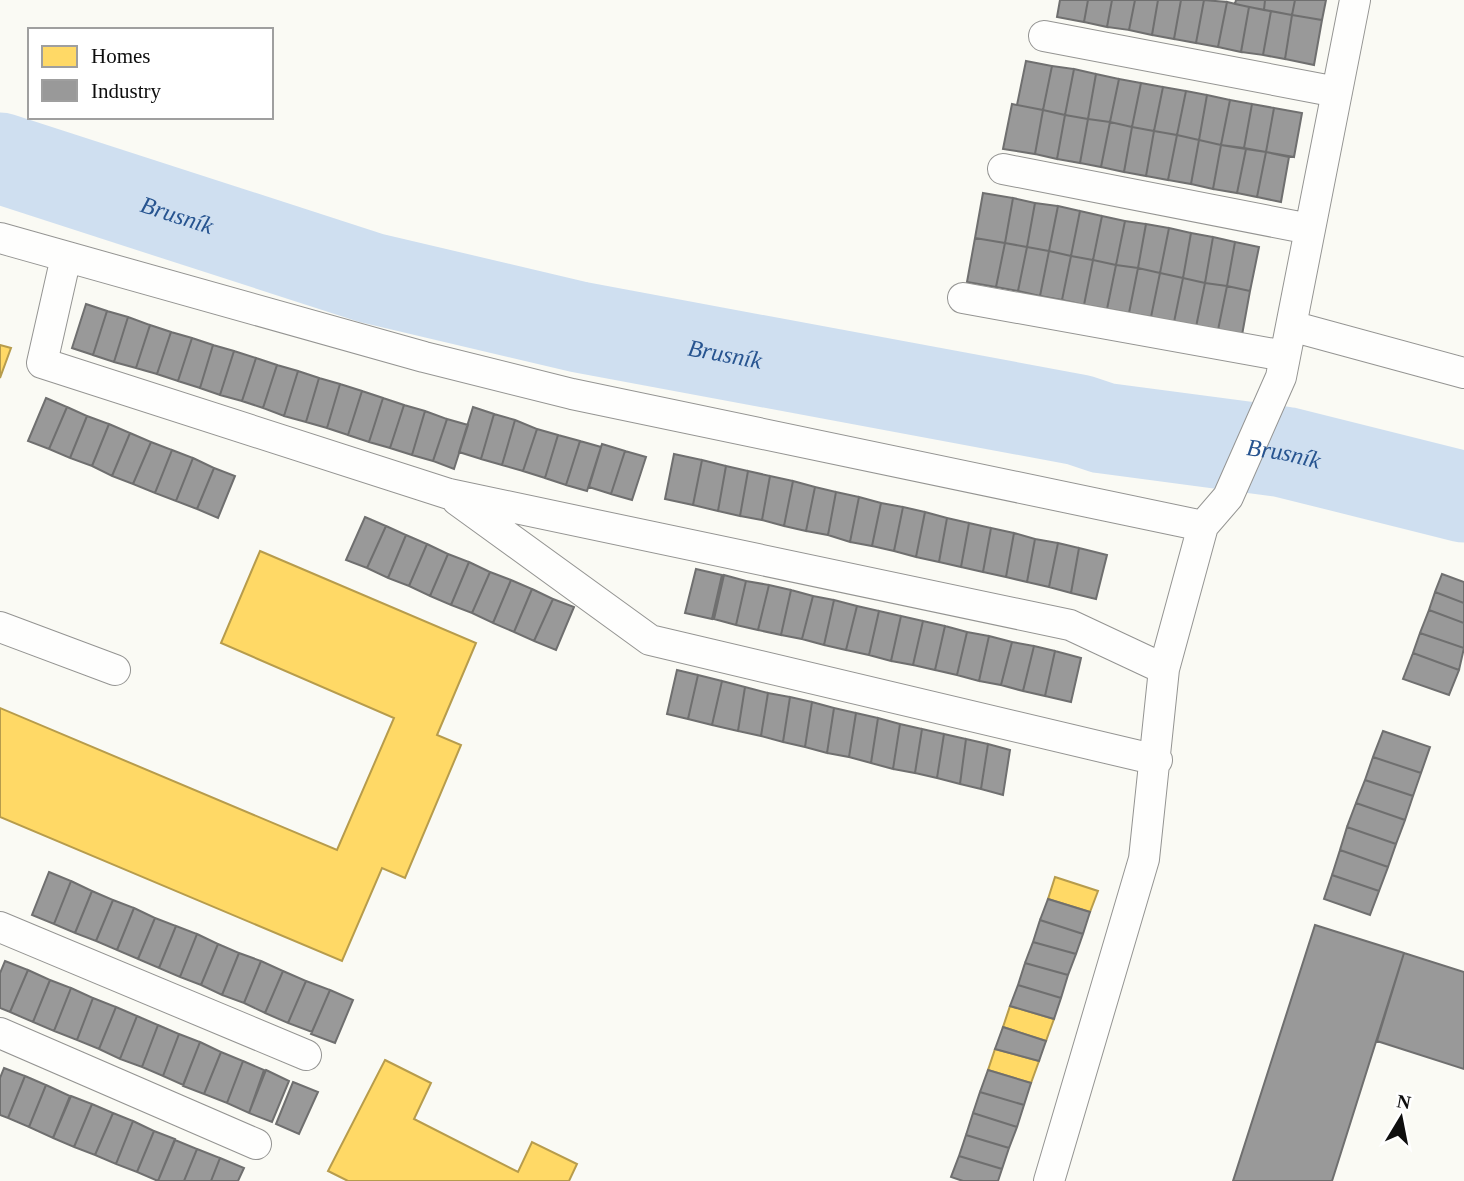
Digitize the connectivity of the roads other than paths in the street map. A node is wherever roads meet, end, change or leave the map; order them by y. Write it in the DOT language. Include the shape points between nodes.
graph roads {
  1 [pos="1356,0"];
  2 [pos="1044,36"];
  3 [pos="1337,93"];
  4 [pos="1003,169"];
  5 [pos="1310,229"];
  6 [pos="0,238"];
  7 [pos="66,257"];
  8 [pos="963,298"];
  9 [pos="1291,326"];
  10 [pos="1283,367"];
  11 [pos="1464,373"];
  12 [pos="449,494"];
  13 [pos="1203,526"];
  14 [pos="0,627"];
  15 [pos="1164,669"];
  16 [pos="115,670"];
  17 [pos="1157,760"];
  18 [pos="0,927"];
  19 [pos="0,1033"];
  20 [pos="306,1055"];
  21 [pos="256,1144"];
  22 [pos="1049,1181"];
  1 -- 3 [label="lane"];
  2 -- 3 [label="lane"];
  3 -- 5 [label="lane"];
  4 -- 5 [label="lane"];
  5 -- 9 [label="lane"];
  6 -- 7 [label="lane"];
  7 -- 12 [label="lane" via="42,362"];
  7 -- 13 [label="lane" via="572,394"];
  8 -- 10 [label="lane"];
  9 -- 10 [label="lane"];
  9 -- 11 [label="lane"];
  10 -- 13 [label="lane" via="1228,497"];
  12 -- 15 [label="lane" via="1070,625"];
  12 -- 17 [label="lane" via="650,640"];
  13 -- 15 [label="lane"];
  14 -- 16 [label="lane"];
  15 -- 17 [label="lane"];
  17 -- 22 [label="lane" via="1144,859"];
  18 -- 20 [label="lane"];
  19 -- 21 [label="lane"];
}
